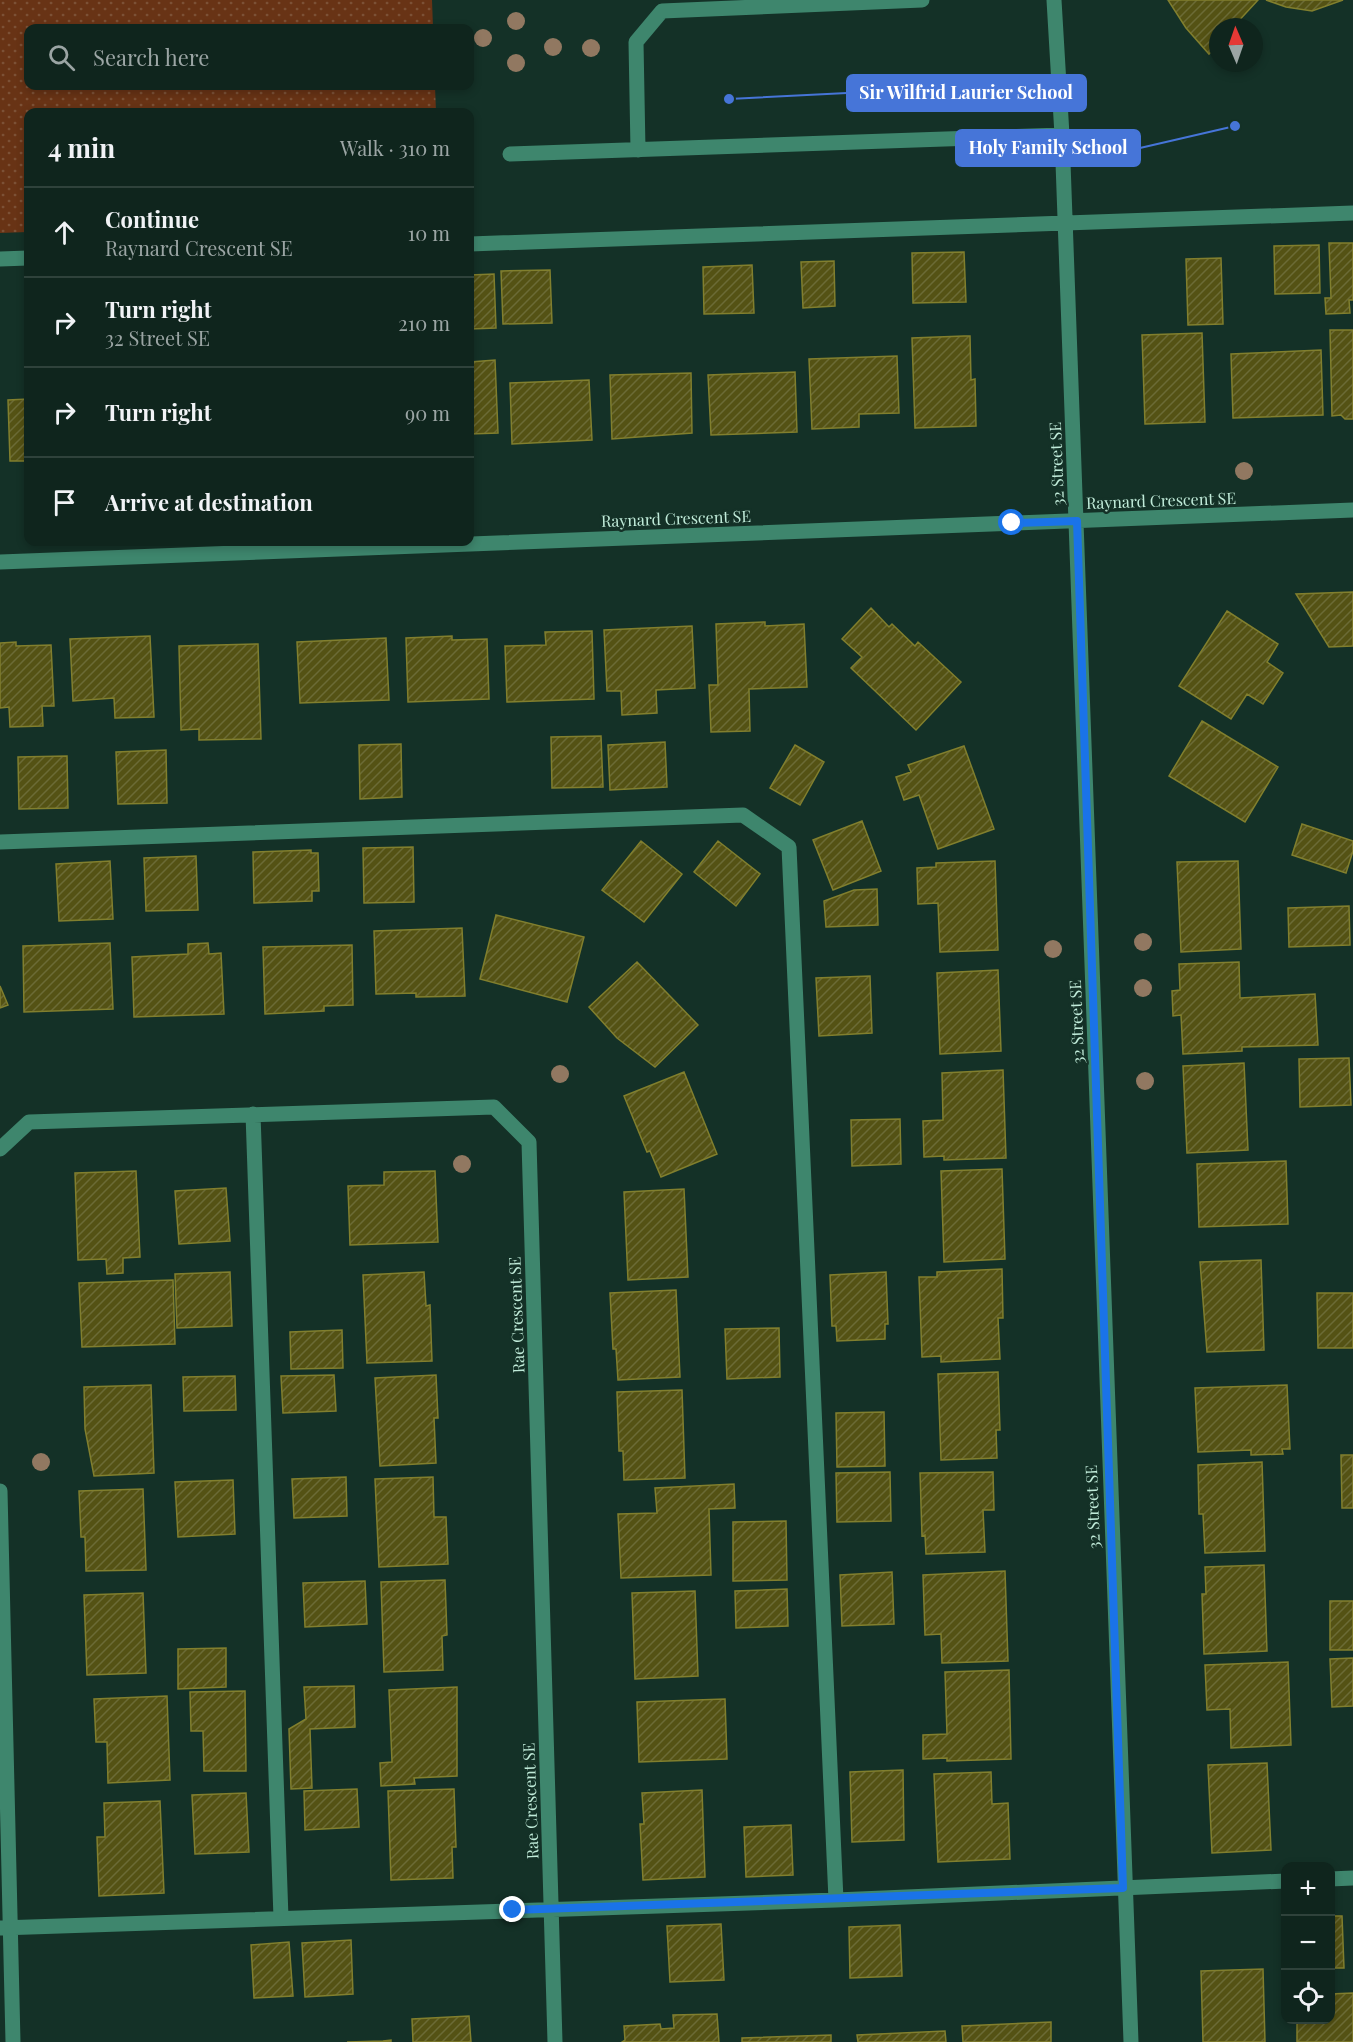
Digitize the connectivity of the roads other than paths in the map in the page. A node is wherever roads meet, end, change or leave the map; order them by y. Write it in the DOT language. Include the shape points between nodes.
graph roads {
  1 [pos="922,0"];
  2 [pos="1054,0"];
  3 [pos="1062,135"];
  4 [pos="638,150"];
  5 [pos="510,154"];
  6 [pos="1353,213"];
  7 [pos="1065,224"];
  8 [pos="474,244"];
  9 [pos="24,258"];
  10 [pos="0,259"];
  11 [pos="1353,510"];
  12 [pos="1077,521"];
  13 [pos="474,544"];
  14 [pos="420,546"];
  15 [pos="0,562"];
  16 [pos="0,842"];
  17 [pos="253,1114"];
  18 [pos="0,1149"];
  19 [pos="0,1491"];
  20 [pos="1353,1878"];
  21 [pos="1335,1879"];
  22 [pos="1281,1881"];
  23 [pos="1123,1888"];
  24 [pos="837,1900"];
  25 [pos="551,1909"];
  26 [pos="281,1918"];
  27 [pos="5,1928"];
  28 [pos="13,2042"];
  29 [pos="555,2042"];
  30 [pos="1131,2042"];
  1 -- 4 [label="street" via="662,11 636,42"];
  2 -- 3 [label="street, 32 Street SE"];
  3 -- 4 [label="street"];
  3 -- 7 [label="street, 32 Street SE"];
  4 -- 5 [label="street"];
  6 -- 7 [label="street"];
  7 -- 8 [label="street"];
  7 -- 12 [label="street, 32 Street SE"];
  9 -- 10 [label="street"];
  11 -- 12 [label="street, Raynard Crescent SE"];
  12 -- 13 [label="street, Raynard Crescent SE"];
  12 -- 23 [label="street, 32 Street SE"];
  14 -- 15 [label="street, Raynard Crescent SE"];
  16 -- 24 [label="street" via="743,815 789,847"];
  17 -- 18 [label="street, Rae Crescent SE" via="29,1122"];
  17 -- 25 [label="street, Rae Crescent SE" via="494,1107 529,1142"];
  17 -- 26 [label="street"];
  19 -- 27 [label="street"];
  20 -- 21 [label="street"];
  22 -- 23 [label="street"];
  23 -- 24 [label="street"];
  23 -- 30 [label="street, 32 Street SE"];
  24 -- 25 [label="street"];
  25 -- 26 [label="street"];
  25 -- 29 [label="street, Rae Crescent SE"];
  26 -- 27 [label="street"];
  27 -- 28 [label="street"];
}
